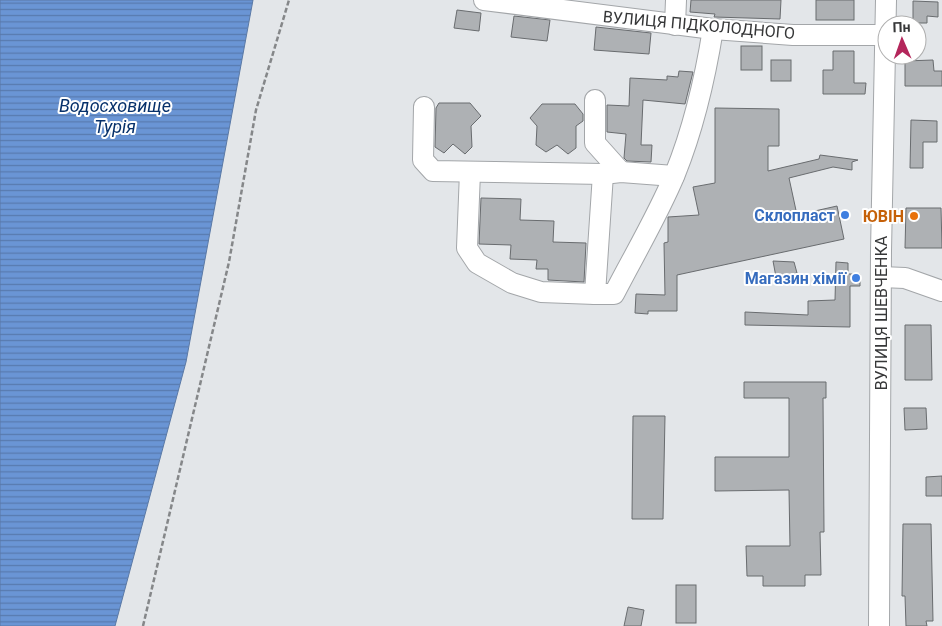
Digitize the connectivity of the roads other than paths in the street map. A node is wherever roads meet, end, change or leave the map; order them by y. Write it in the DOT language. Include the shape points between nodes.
graph roads {
  1 [pos="484,0"];
  2 [pos="676,0"];
  3 [pos="886,0"];
  4 [pos="563,5"];
  5 [pos="886,15"];
  6 [pos="675,25"];
  7 [pos="713,29"];
  8 [pos="877,35"];
  9 [pos="885,65"];
  10 [pos="596,100"];
  11 [pos="424,107"];
  12 [pos="470,172"];
  13 [pos="612,173"];
  14 [pos="674,176"];
  15 [pos="881,277"];
  16 [pos="942,289"];
  17 [pos="595,294"];
  18 [pos="879,626"];
  1 -- 4 [label="street, ВУЛИЦЯ ПІДКОЛОДНОГО"];
  2 -- 6 [label="street"];
  3 -- 5 [label="street, ВУЛИЦЯ ШЕВЧЕНКА"];
  4 -- 6 [label="street, ВУЛИЦЯ ПІДКОЛОДНОГО"];
  6 -- 7 [label="street, ВУЛИЦЯ ПІДКОЛОДНОГО"];
  7 -- 8 [label="street, ВУЛИЦЯ ПІДКОЛОДНОГО" via="793,35"];
  7 -- 14 [label="street" via="696,116"];
  9 -- 15 [label="street, ВУЛИЦЯ ШЕВЧЕНКА"];
  10 -- 13 [label="street" via="594,143"];
  11 -- 12 [label="street" via="423,160 433,171"];
  12 -- 13 [label="street"];
  12 -- 17 [label="street" via="467,248 477,263 512,283 541,292"];
  13 -- 14 [label="street"];
  13 -- 17 [label="street"];
  14 -- 17 [label="street" via="614,294"];
  15 -- 16 [label="street" via="904,278"];
  15 -- 18 [label="street, ВУЛИЦЯ ШЕВЧЕНКА"];
}
